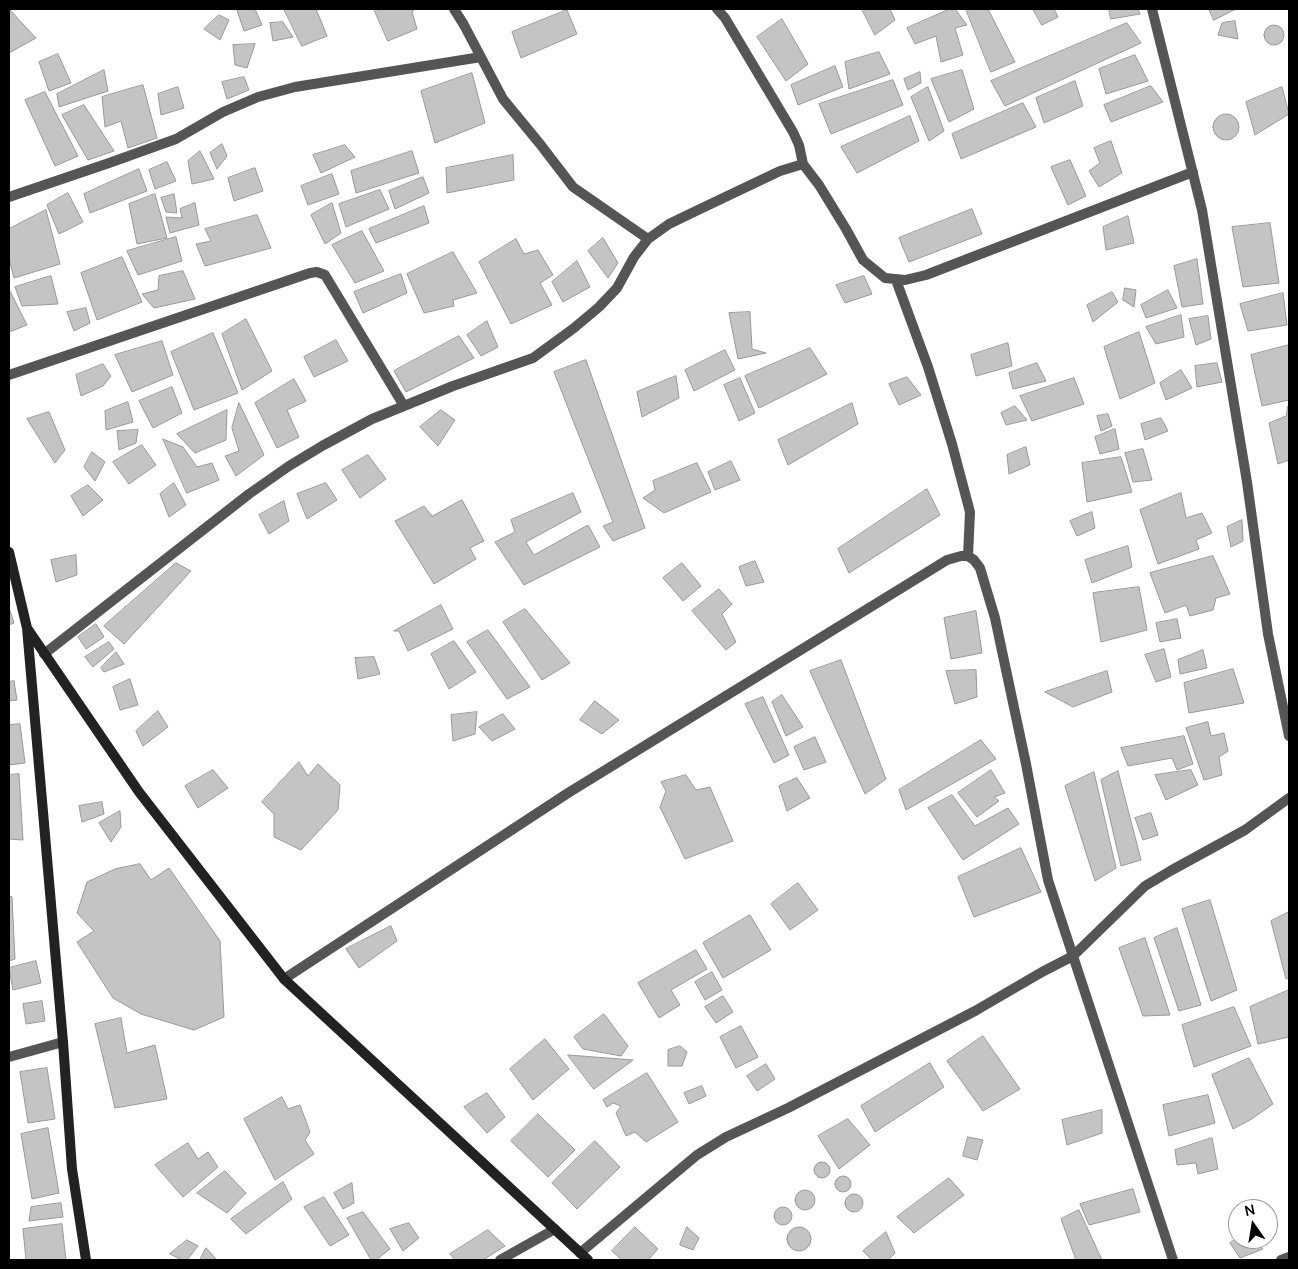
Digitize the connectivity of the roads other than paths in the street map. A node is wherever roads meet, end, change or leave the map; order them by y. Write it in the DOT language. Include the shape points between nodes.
graph roads {
  1 [pos="454,9"];
  2 [pos="717,9"];
  3 [pos="1152,9"];
  4 [pos="481,57"];
  5 [pos="803,164"];
  6 [pos="1192,172"];
  7 [pos="9,197"];
  8 [pos="648,239"];
  9 [pos="896,280"];
  10 [pos="9,375"];
  11 [pos="404,406"];
  12 [pos="9,552"];
  13 [pos="968,556"];
  14 [pos="27,628"];
  15 [pos="44,654"];
  16 [pos="1289,736"];
  17 [pos="1289,798"];
  18 [pos="1073,956"];
  19 [pos="284,979"];
  20 [pos="62,1042"];
  21 [pos="9,1057"];
  22 [pos="555,1229"];
  23 [pos="584,1256"];
  24 [pos="1289,1257"];
  25 [pos="86,1260"];
  26 [pos="500,1260"];
  27 [pos="1173,1260"];
  28 [pos="1281,1260"];
  1 -- 4 [label="street"];
  2 -- 5 [label="street" via="793,132"];
  3 -- 6 [label="street"];
  4 -- 7 [label="street" via="295,87 258,97 223,112 176,139"];
  4 -- 8 [label="street" via="502,99 573,187"];
  5 -- 8 [label="street" via="780,171 669,224"];
  5 -- 9 [label="street" via="863,260 885,278"];
  6 -- 9 [label="street" via="926,275"];
  6 -- 16 [label="street" via="1202,210 1247,482 1268,634"];
  8 -- 11 [label="street" via="605,301 533,358"];
  9 -- 13 [label="street" via="928,367 970,512"];
  10 -- 11 [label="street" via="317,272 325,274"];
  11 -- 15 [label="street" via="322,446 249,494"];
  12 -- 14 [label="street"];
  13 -- 18 [label="street" via="980,568 995,618 1048,880"];
  13 -- 19 [label="street" via="947,560 568,793"];
  14 -- 15 [label="street"];
  14 -- 20 [label="street"];
  15 -- 19 [label="street" via="140,792"];
  17 -- 18 [label="street" via="1245,830 1145,886"];
  18 -- 23 [label="street" via="975,1011 726,1137 697,1155"];
  18 -- 27 [label="street"];
  19 -- 22 [label="street"];
  20 -- 21 [label="street"];
  20 -- 25 [label="street" via="72,1169"];
  22 -- 23 [label="street"];
  22 -- 26 [label="street"];
  24 -- 28 [label="street"];
}
